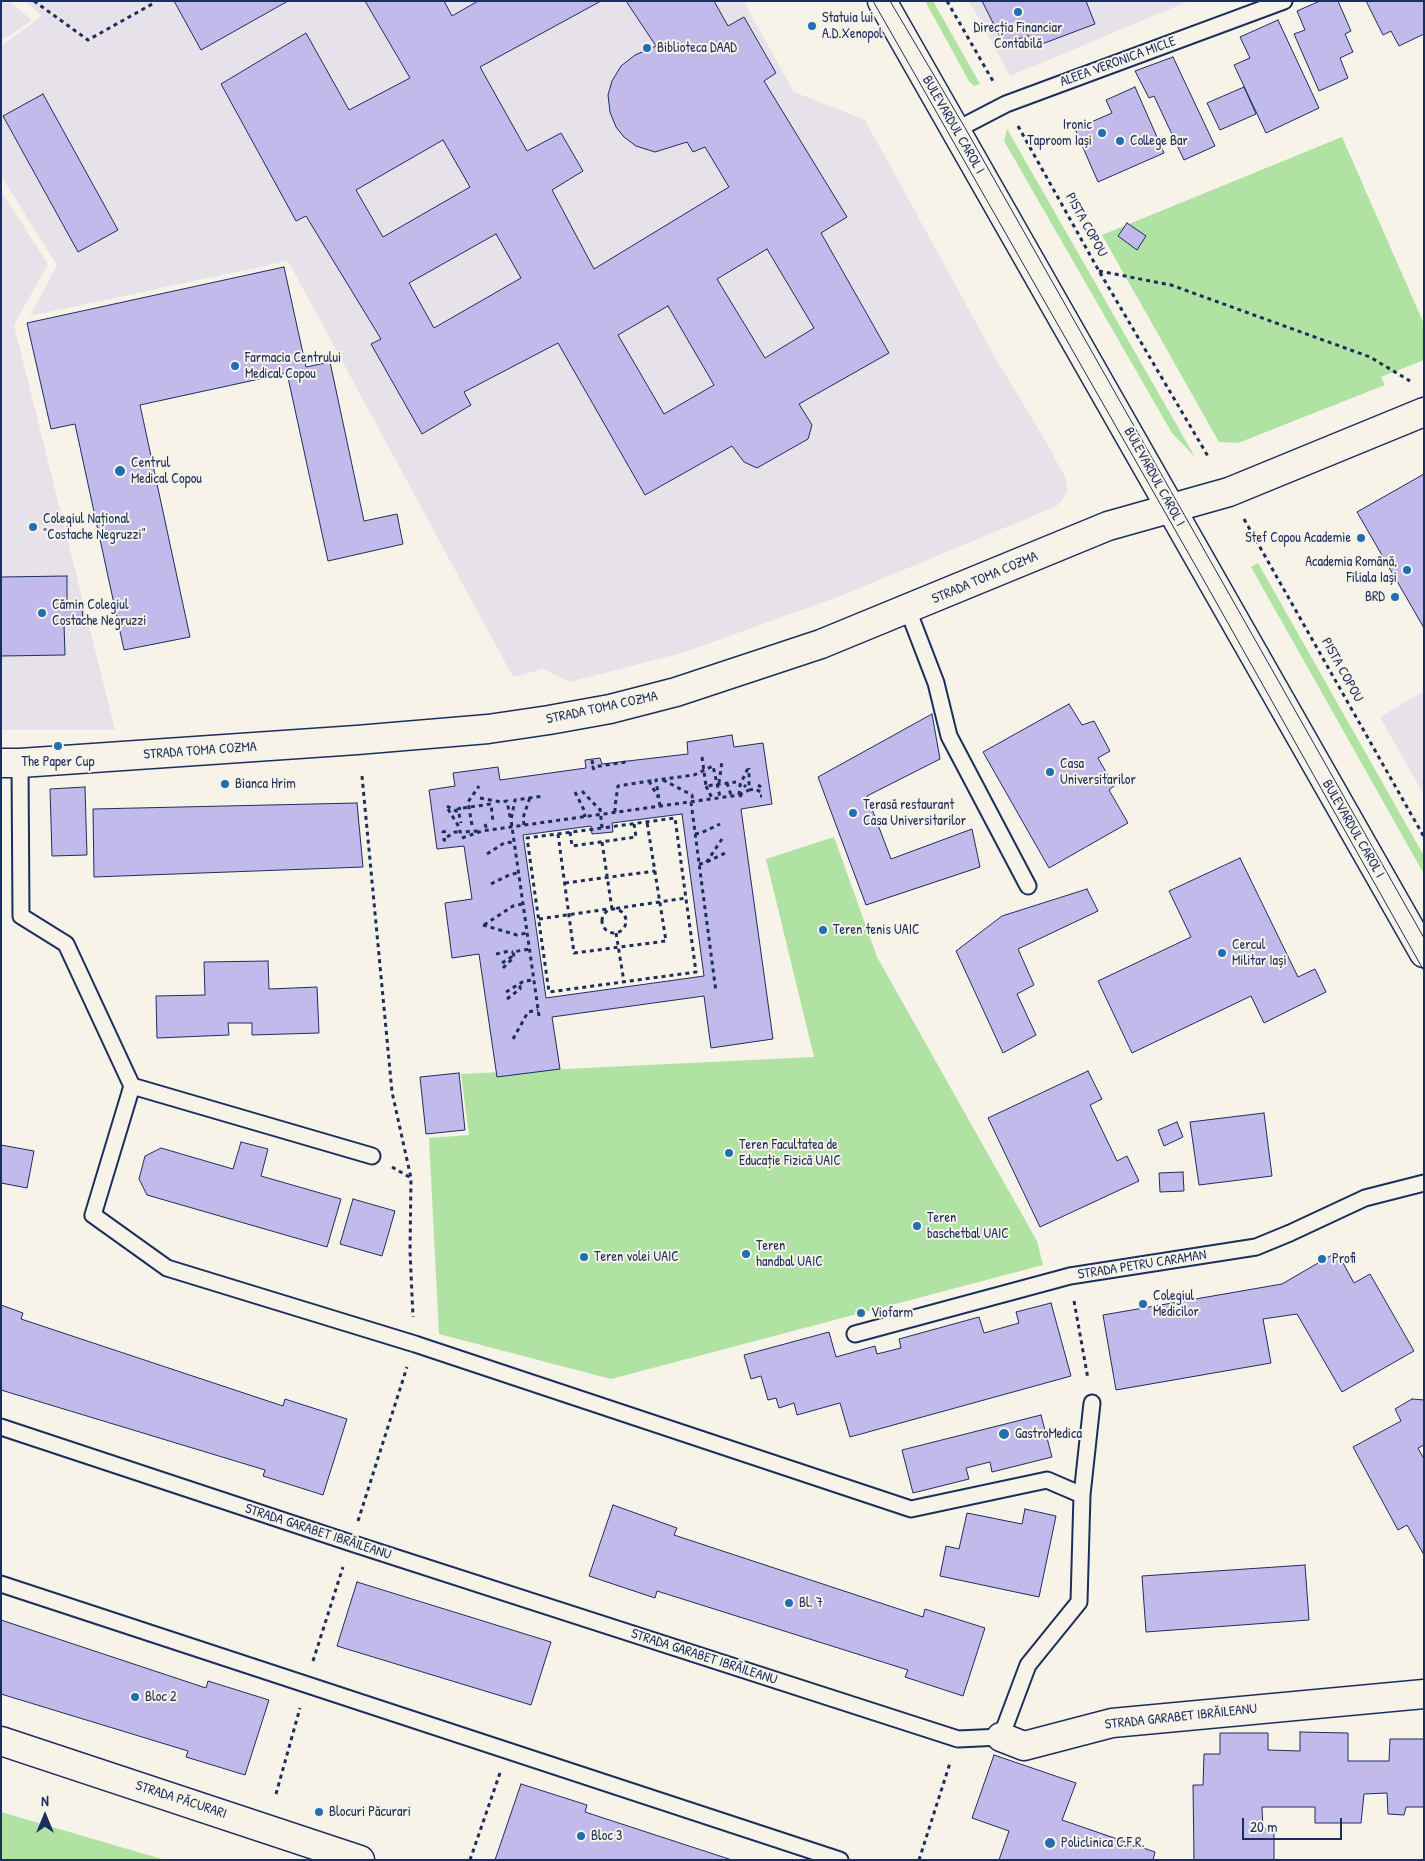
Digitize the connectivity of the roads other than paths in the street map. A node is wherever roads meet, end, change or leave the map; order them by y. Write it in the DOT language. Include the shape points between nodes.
graph roads {
  1 [pos="882,1"];
  2 [pos="1284,1"];
  3 [pos="956,130"];
  4 [pos="1424,412"];
  5 [pos="1171,508"];
  6 [pos="908,610"];
  7 [pos="10,763"];
  8 [pos="1028,886"];
  9 [pos="1424,953"];
  10 [pos="132,1086"];
  11 [pos="372,1156"];
  12 [pos="1424,1183"];
  13 [pos="855,1334"];
  14 [pos="1092,1403"];
  15 [pos="1,1427"];
  16 [pos="1082,1495"];
  17 [pos="1,1584"];
  18 [pos="1424,1694"];
  19 [pos="1001,1737"];
  20 [pos="1,1741"];
  21 [pos="360,1860"];
  22 [pos="840,1860"];
  1 -- 3 [label="street, BULEVARDUL CAROL I"];
  2 -- 3 [label="lane, ALEEA VERONICA MICLE" via="1006,104"];
  3 -- 5 [label="street, BULEVARDUL CAROL I"];
  4 -- 5 [label="street, STRADA TOMA COZMA" via="1229,492"];
  5 -- 6 [label="street, STRADA TOMA COZMA" via="1108,526"];
  5 -- 9 [label="street, BULEVARDUL CAROL I"];
  6 -- 7 [label="street, STRADA TOMA COZMA" via="821,644 676,692 549,720 426,735"];
  6 -- 8 [label="lane" via="936,683 949,736"];
  7 -- 10 [label="lane" via="21,916 66,944"];
  10 -- 11 [label="lane"];
  10 -- 16 [label="lane" via="93,1215 167,1268 414,1344 911,1509 1047,1480"];
  12 -- 13 [label="lane, STRADA PETRU CARAMAN" via="1365,1198 1256,1247 1070,1276"];
  14 -- 16 [label="lane"];
  15 -- 19 [label="lane, STRADA GARABET IBRĂILEANU" via="958,1739"];
  16 -- 19 [label="lane" via="1079,1602 1028,1665"];
  17 -- 22 [label="lane"];
  18 -- 19 [label="street, STRADA GARABET IBRĂILEANU" via="1112,1723 1024,1746"];
  20 -- 21 [label="street, STRADA PĂCURARI"];
}
